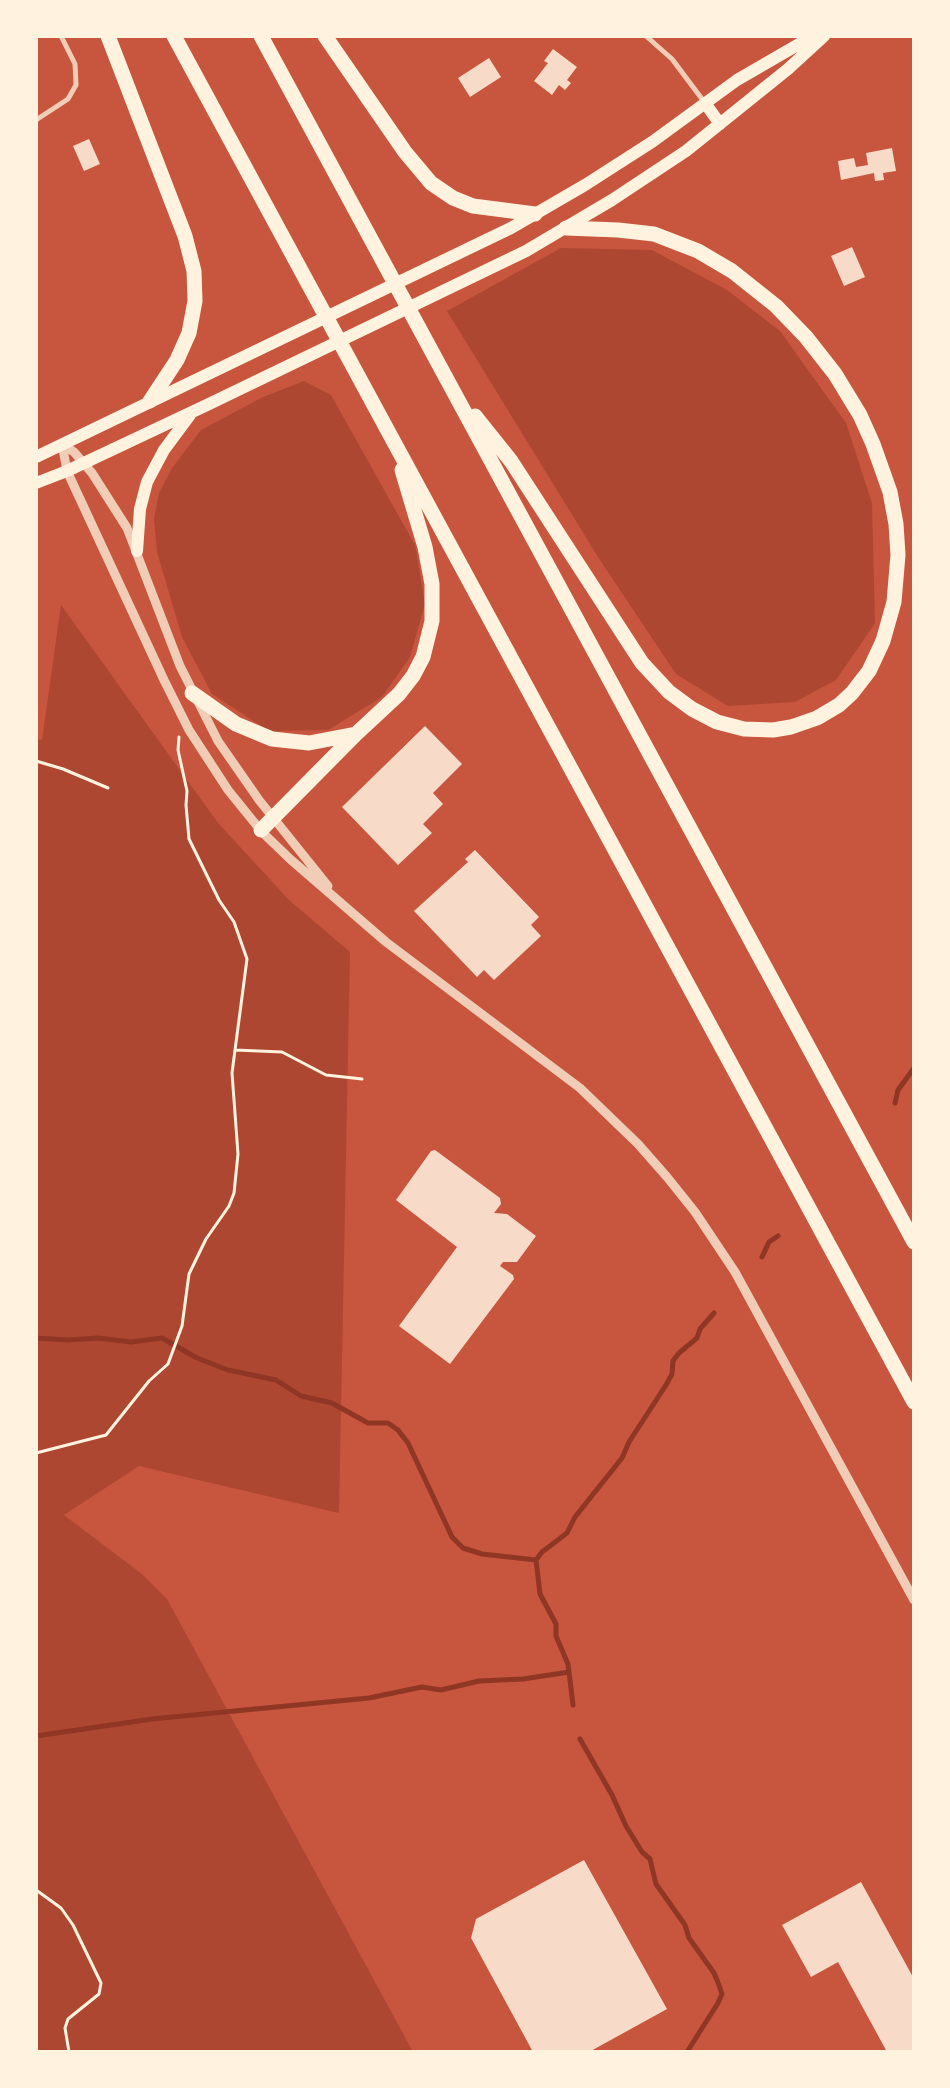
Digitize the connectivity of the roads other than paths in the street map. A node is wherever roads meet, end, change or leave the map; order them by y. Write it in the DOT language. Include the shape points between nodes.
graph roads {
  1 [pos="61,36"];
  2 [pos="108,36"];
  3 [pos="174,36"];
  4 [pos="261,36"];
  5 [pos="326,36"];
  6 [pos="646,36"];
  7 [pos="814,36"];
  8 [pos="824,36"];
  9 [pos="778,55"];
  10 [pos="788,69"];
  11 [pos="705,103"];
  12 [pos="36,120"];
  13 [pos="720,124"];
  14 [pos="535,214"];
  15 [pos="566,228"];
  16 [pos="450,385"];
  17 [pos="150,401"];
  18 [pos="192,412"];
  19 [pos="393,439"];
  20 [pos="62,444"];
  21 [pos="36,457"];
  22 [pos="84,463"];
  23 [pos="67,471"];
  24 [pos="36,483"];
  25 [pos="137,551"];
  26 [pos="192,692"];
  27 [pos="356,734"];
  28 [pos="273,818"];
  29 [pos="261,830"];
  30 [pos="342,904"];
  31 [pos="914,1242"];
  32 [pos="914,1402"];
  33 [pos="914,1600"];
  1 -- 12 [label="street" via="75,64 76,85 68,99"];
  2 -- 17 [label="highway" via="185,236 194,270 195,301 189,333 177,360"];
  3 -- 19 [label="highway"];
  4 -- 16 [label="highway"];
  5 -- 14 [label="highway" via="405,152 431,183 453,198 474,206"];
  6 -- 11 [label="street" via="672,59"];
  7 -- 9 [label="main road"];
  8 -- 10 [label="main road"];
  9 -- 10 [label="main road"];
  9 -- 11 [label="main road"];
  10 -- 13 [label="main road"];
  11 -- 13 [label="main road"];
  11 -- 14 [label="main road" via="646,146"];
  13 -- 15 [label="main road" via="650,176"];
  14 -- 17 [label="main road" via="474,247"];
  15 -- 16 [label="highway" via="654,234 688,246 709,258 754,287 787,316 816,348 844,387 867,429 879,460 898,539 898,571 891,616 879,653 864,679 846,699 825,714 799,725 773,730 726,725 700,714 676,698 642,663 511,461"];
  15 -- 18 [label="main road" via="487,272"];
  16 -- 31 [label="highway"];
  17 -- 20 [label="main road"];
  18 -- 22 [label="main road"];
  18 -- 25 [label="main road" via="164,450 147,482 140,509"];
  19 -- 27 [label="highway" via="428,559 433,594 432,621 423,657 410,681"];
  19 -- 32 [label="highway"];
  20 -- 21 [label="main road"];
  20 -- 22 [label="street"];
  20 -- 23 [label="street"];
  22 -- 23 [label="main road"];
  22 -- 25 [label="street" via="122,518"];
  23 -- 24 [label="main road"];
  23 -- 29 [label="street" via="180,714 228,790"];
  25 -- 26 [label="street" via="162,622"];
  26 -- 27 [label="highway" via="236,724 272,739 299,743"];
  26 -- 28 [label="street" via="227,755"];
  27 -- 28 [label="highway"];
  28 -- 29 [label="highway"];
  28 -- 30 [label="street"];
  29 -- 30 [label="street"];
  30 -- 33 [label="street" via="386,942 580,1088 638,1144 667,1178 735,1272"];
}
